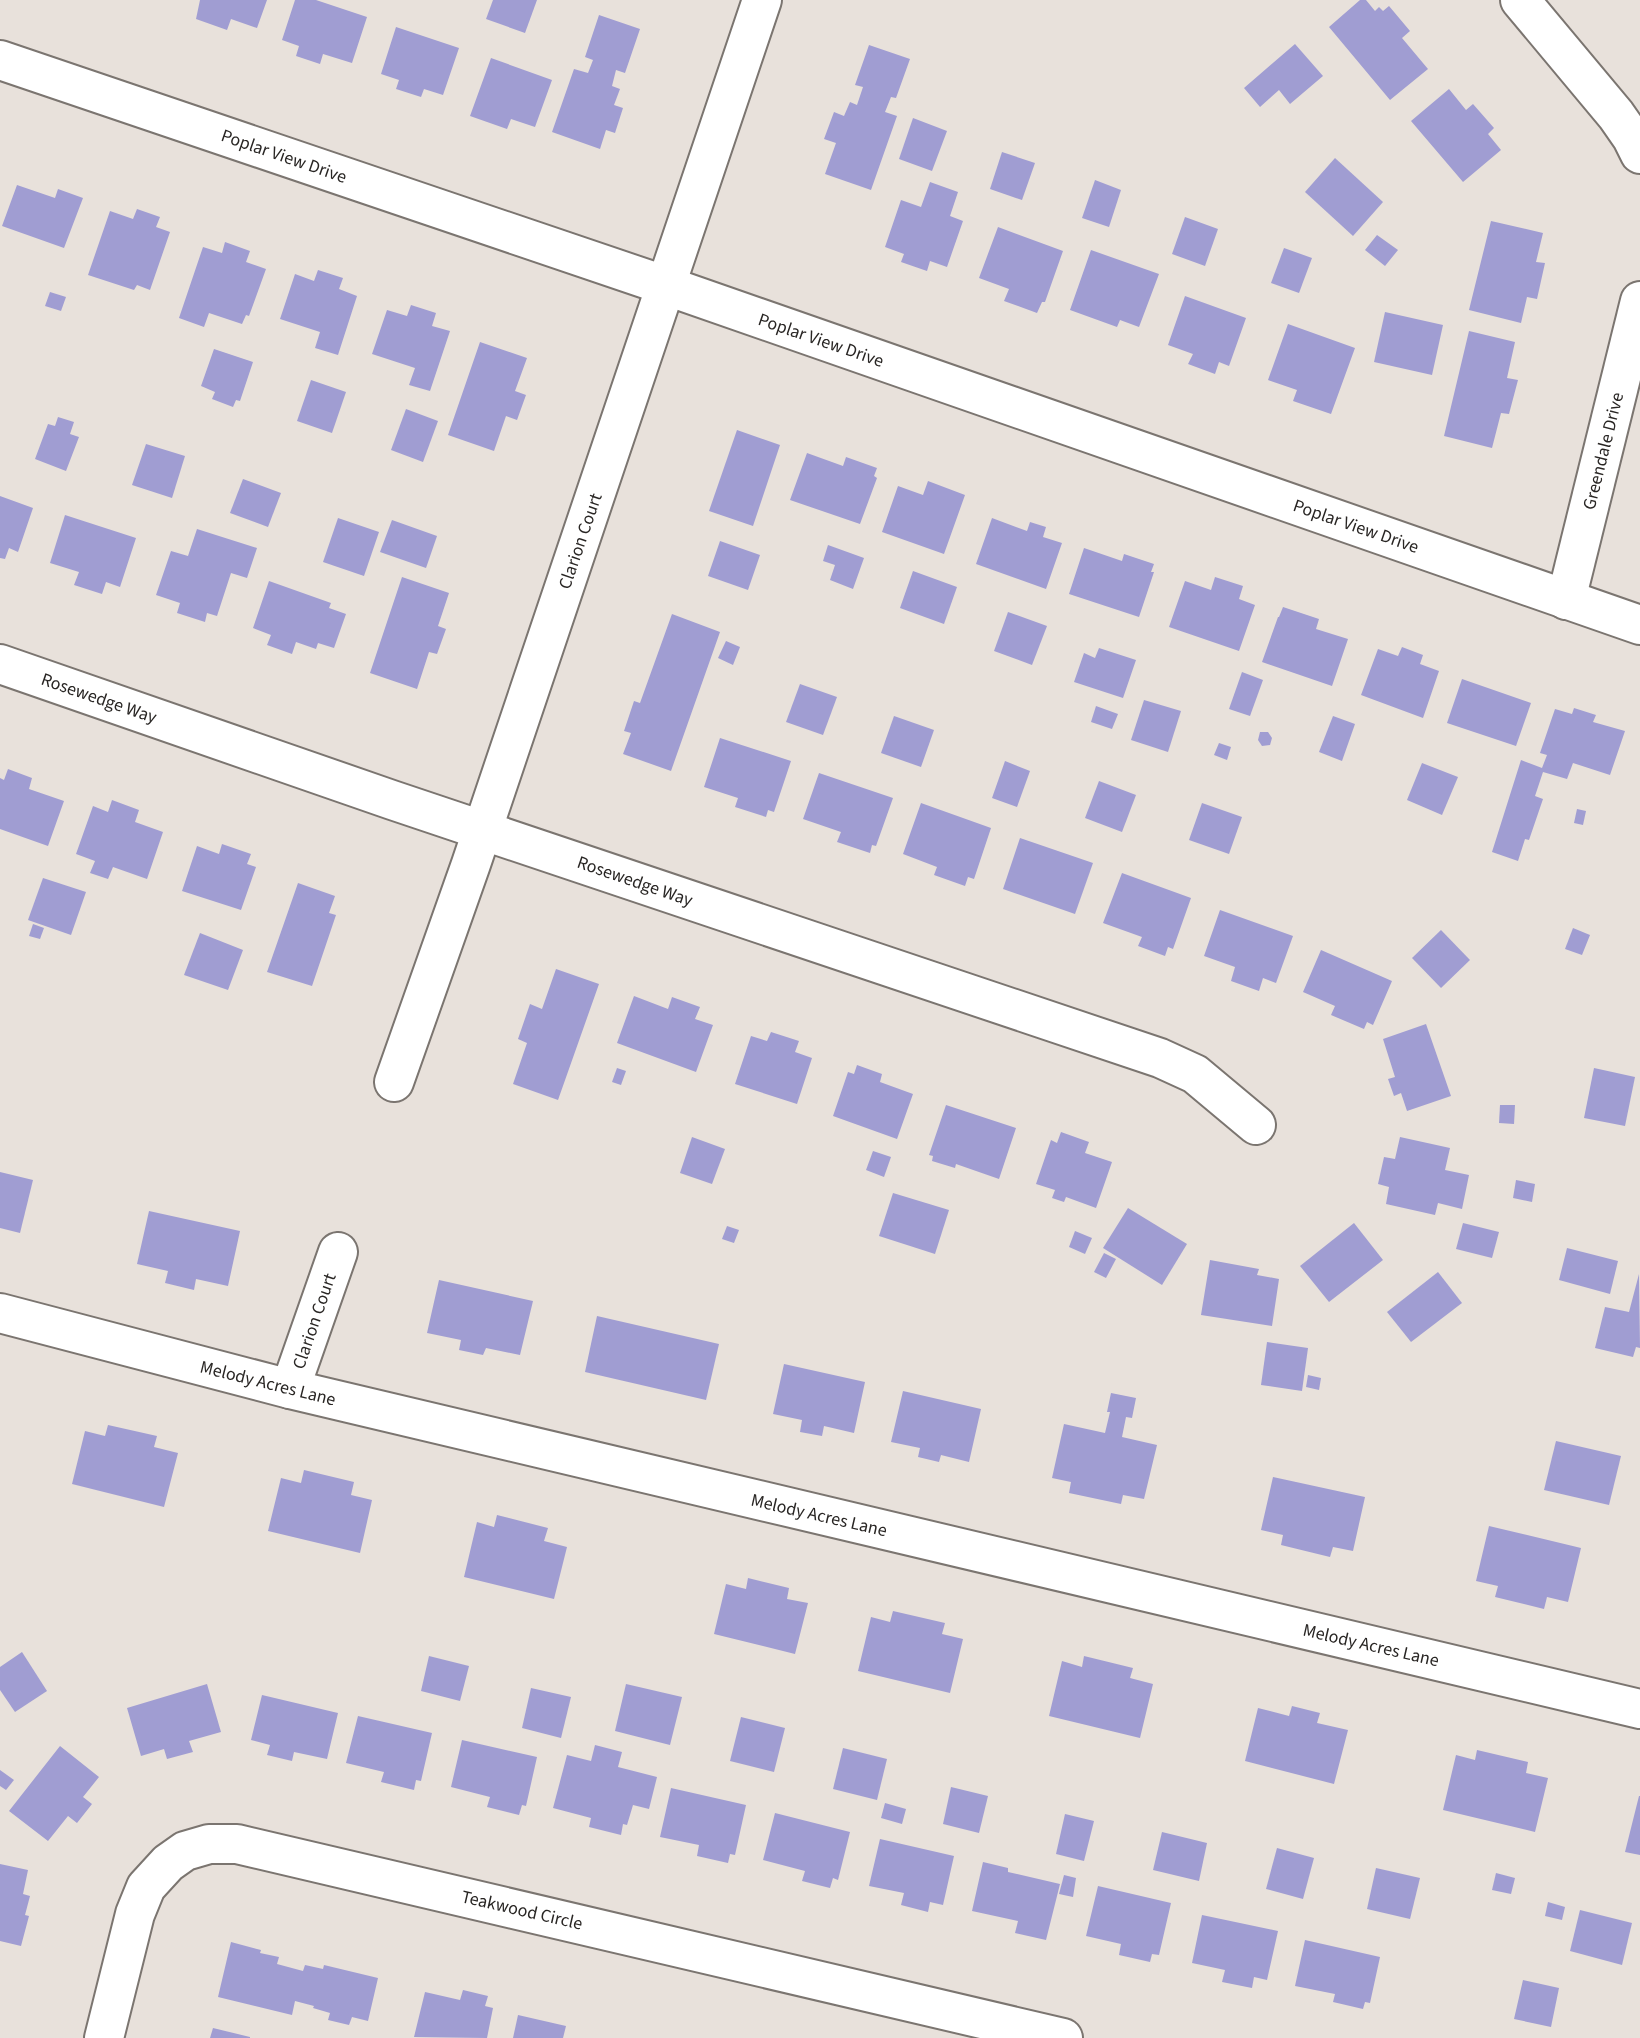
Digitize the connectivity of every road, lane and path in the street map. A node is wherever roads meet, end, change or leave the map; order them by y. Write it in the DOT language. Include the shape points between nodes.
graph roads {
  1 [pos="762,0"];
  2 [pos="1520,0"];
  3 [pos="0,60"];
  4 [pos="1640,154"];
  5 [pos="667,286"];
  6 [pos="1640,302"];
  7 [pos="1566,600"];
  8 [pos="1640,625"];
  9 [pos="0,664"];
  10 [pos="481,829"];
  11 [pos="394,1082"];
  12 [pos="1256,1125"];
  13 [pos="338,1252"];
  14 [pos="0,1313"];
  15 [pos="290,1389"];
  16 [pos="1640,1709"];
  17 [pos="104,2038"];
  18 [pos="1063,2038"];
  1 -- 5 [label="street, Clarion Court"];
  2 -- 4 [label="street" via="1616,116"];
  3 -- 5 [label="street, Poplar View Drive"];
  5 -- 7 [label="street, Poplar View Drive"];
  5 -- 10 [label="street, Clarion Court"];
  6 -- 7 [label="street, Greendale Drive"];
  7 -- 8 [label="street, Poplar View Drive"];
  9 -- 10 [label="street, Rosewedge Way"];
  10 -- 11 [label="street, Clarion Court"];
  10 -- 12 [label="street, Rosewedge Way" via="1160,1058 1195,1074"];
  13 -- 15 [label="street, Clarion Court"];
  14 -- 15 [label="street, Melody Acres Lane"];
  15 -- 16 [label="street, Melody Acres Lane"];
  17 -- 18 [label="street, Teakwood Circle" via="146,1887 176,1857 209,1844 237,1844"];
}
